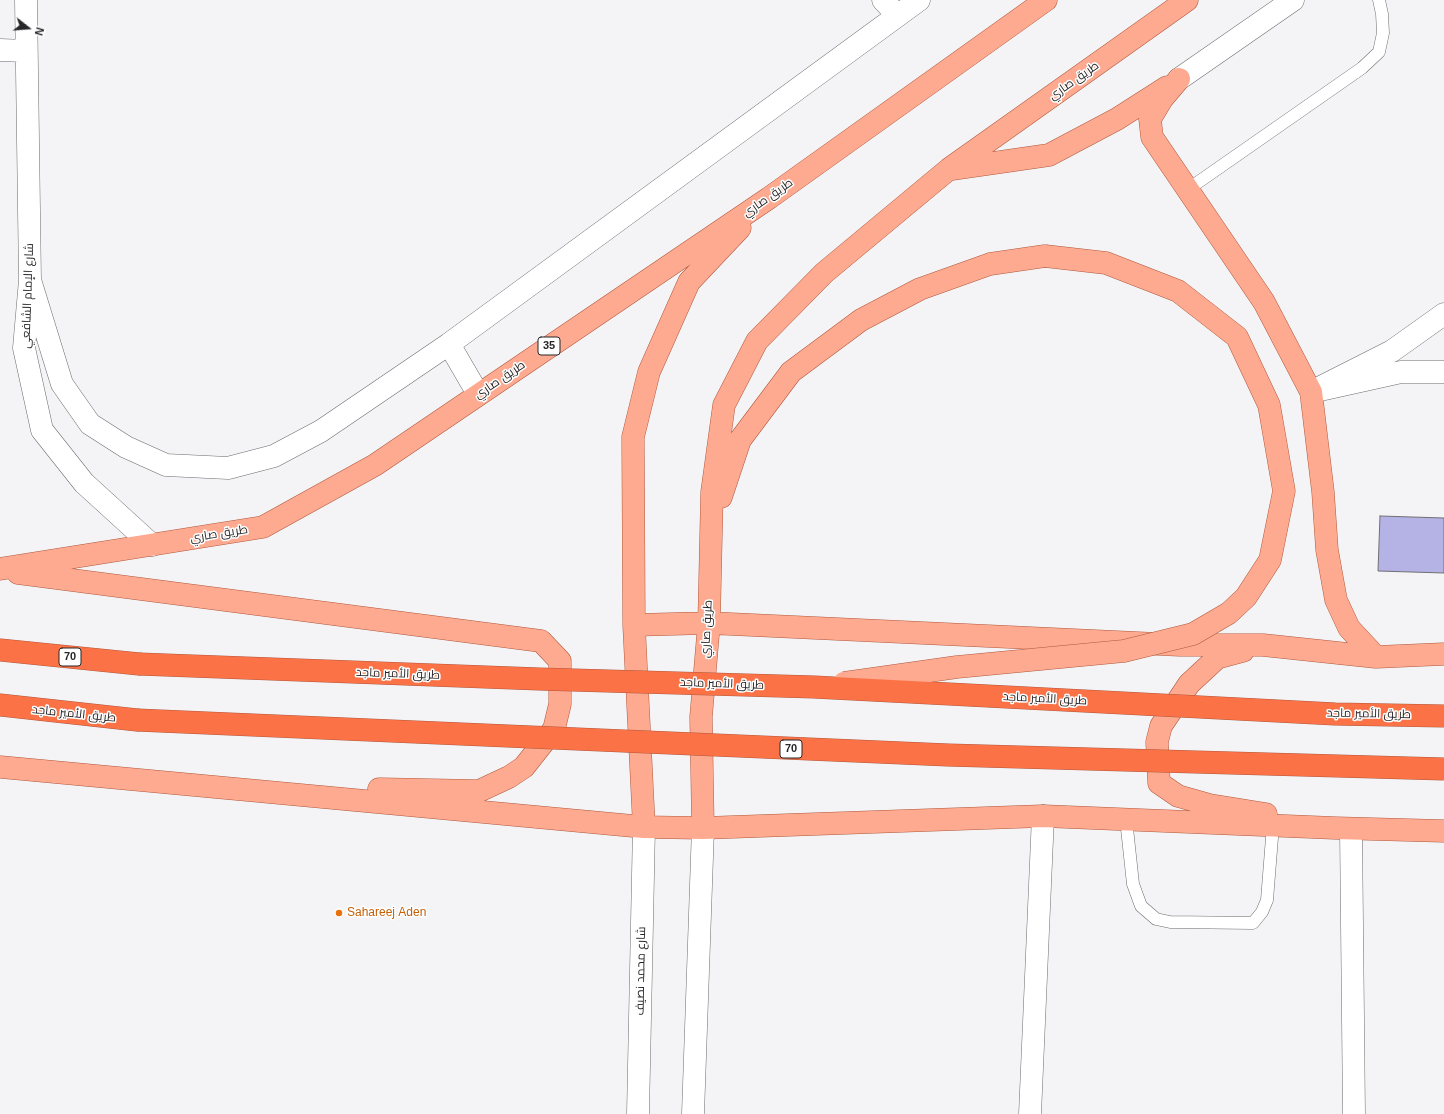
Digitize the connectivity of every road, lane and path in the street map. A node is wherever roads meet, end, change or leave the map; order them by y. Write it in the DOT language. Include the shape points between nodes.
graph roads {
  1 [pos="26,0"];
  2 [pos="919,0"];
  3 [pos="1046,0"];
  4 [pos="1187,0"];
  5 [pos="1293,0"];
  6 [pos="1379,0"];
  7 [pos="890,7"];
  8 [pos="0,50"];
  9 [pos="26,51"];
  10 [pos="1184,76"];
  11 [pos="949,169"];
  12 [pos="1187,190"];
  13 [pos="769,198"];
  14 [pos="30,280"];
  15 [pos="1444,314"];
  16 [pos="449,344"];
  17 [pos="1444,372"];
  18 [pos="1311,392"];
  19 [pos="478,394"];
  20 [pos="152,545"];
  21 [pos="0,570"];
  22 [pos="709,582"];
  23 [pos="709,623"];
  24 [pos="634,625"];
  25 [pos="1263,645"];
  26 [pos="0,650"];
  27 [pos="1444,654"];
  28 [pos="1376,656"];
  29 [pos="814,687"];
  30 [pos="0,705"];
  31 [pos="1444,716"];
  32 [pos="0,767"];
  33 [pos="1444,769"];
  34 [pos="191,785"];
  35 [pos="1043,816"];
  36 [pos="1126,819"];
  37 [pos="1273,825"];
  38 [pos="644,827"];
  39 [pos="703,828"];
  40 [pos="1343,828"];
  41 [pos="1444,831"];
  42 [pos="638,1114"];
  43 [pos="693,1114"];
  44 [pos="1030,1114"];
  45 [pos="1354,1114"];
  1 -- 9 [label="main road, شارع الإمام الشافعي"];
  2 -- 7 [label="main road"];
  3 -- 13 [label="main road, طريق صاري / 35"];
  4 -- 11 [label="main road, طريق صاري"];
  5 -- 10 [label="main road"];
  6 -- 12 [label="lane" via="1383,33 1379,52 1362,68"];
  7 -- 16 [label="main road"];
  8 -- 9 [label="main road"];
  9 -- 14 [label="main road, شارع الإمام الشافعي"];
  10 -- 11 [label="main road" via="1117,119 1049,155"];
  10 -- 12 [label="main road" via="1162,99 1150,119 1152,137"];
  11 -- 22 [label="main road, طريق صاري" via="824,273 757,341 724,405 712,492"];
  12 -- 18 [label="main road" via="1264,302"];
  13 -- 19 [label="main road, طريق صاري / 35"];
  13 -- 24 [label="main road" via="689,282 649,372 633,437"];
  14 -- 16 [label="main road" via="62,384 90,424 126,447 166,465 228,468 274,456 321,431"];
  14 -- 20 [label="main road, شارع الإمام الشافعي" via="24,348 42,430 84,483"];
  15 -- 18 [label="main road" via="1392,351"];
  16 -- 19 [label="main road"];
  17 -- 18 [label="main road" via="1401,372"];
  18 -- 28 [label="main road" via="1323,492 1326,550 1336,600 1349,628"];
  19 -- 20 [label="main road, طريق صاري / 35" via="375,465 263,527"];
  20 -- 21 [label="main road, طريق صاري / 35"];
  21 -- 34 [label="main road" via="541,641 560,661 560,704 554,729 524,767 479,791"];
  22 -- 23 [label="main road, طريق صاري"];
  22 -- 29 [label="main road, bridge" via="720,500 740,440 791,372 862,320 920,289 990,264 1045,256 1106,263 1178,291 1237,338 1269,404 1284,490 1270,560 1246,597 1229,613 1193,634 1124,651 957,667"];
  23 -- 24 [label="main road"];
  23 -- 25 [label="main road" via="1180,645"];
  23 -- 39 [label="main road, طريق صاري" via="701,717"];
  24 -- 38 [label="main road"];
  25 -- 28 [label="main road"];
  25 -- 40 [label="main road" via="1217,658 1189,684 1161,726 1157,742 1159,783 1178,796 1210,805"];
  26 -- 29 [label="highway, طريق الأمير ماجد / 70, bridge" via="139,664"];
  27 -- 28 [label="main road"];
  29 -- 31 [label="highway, طريق الأمير ماجد / 70, bridge" via="1335,714"];
  30 -- 33 [label="highway, طريق الأمير ماجد / 70, bridge" via="137,720 948,755"];
  32 -- 34 [label="main road"];
  34 -- 38 [label="main road"];
  35 -- 36 [label="main road"];
  35 -- 39 [label="main road"];
  35 -- 44 [label="main road"];
  36 -- 37 [label="main road"];
  36 -- 37 [label="lane" via="1134,884 1141,906 1156,919 1170,922 1253,923 1267,900"];
  37 -- 40 [label="main road"];
  38 -- 39 [label="main road"];
  38 -- 42 [label="main road, شارع محمد نصيف"];
  39 -- 43 [label="main road"];
  40 -- 41 [label="main road"];
  40 -- 45 [label="main road"];
}
